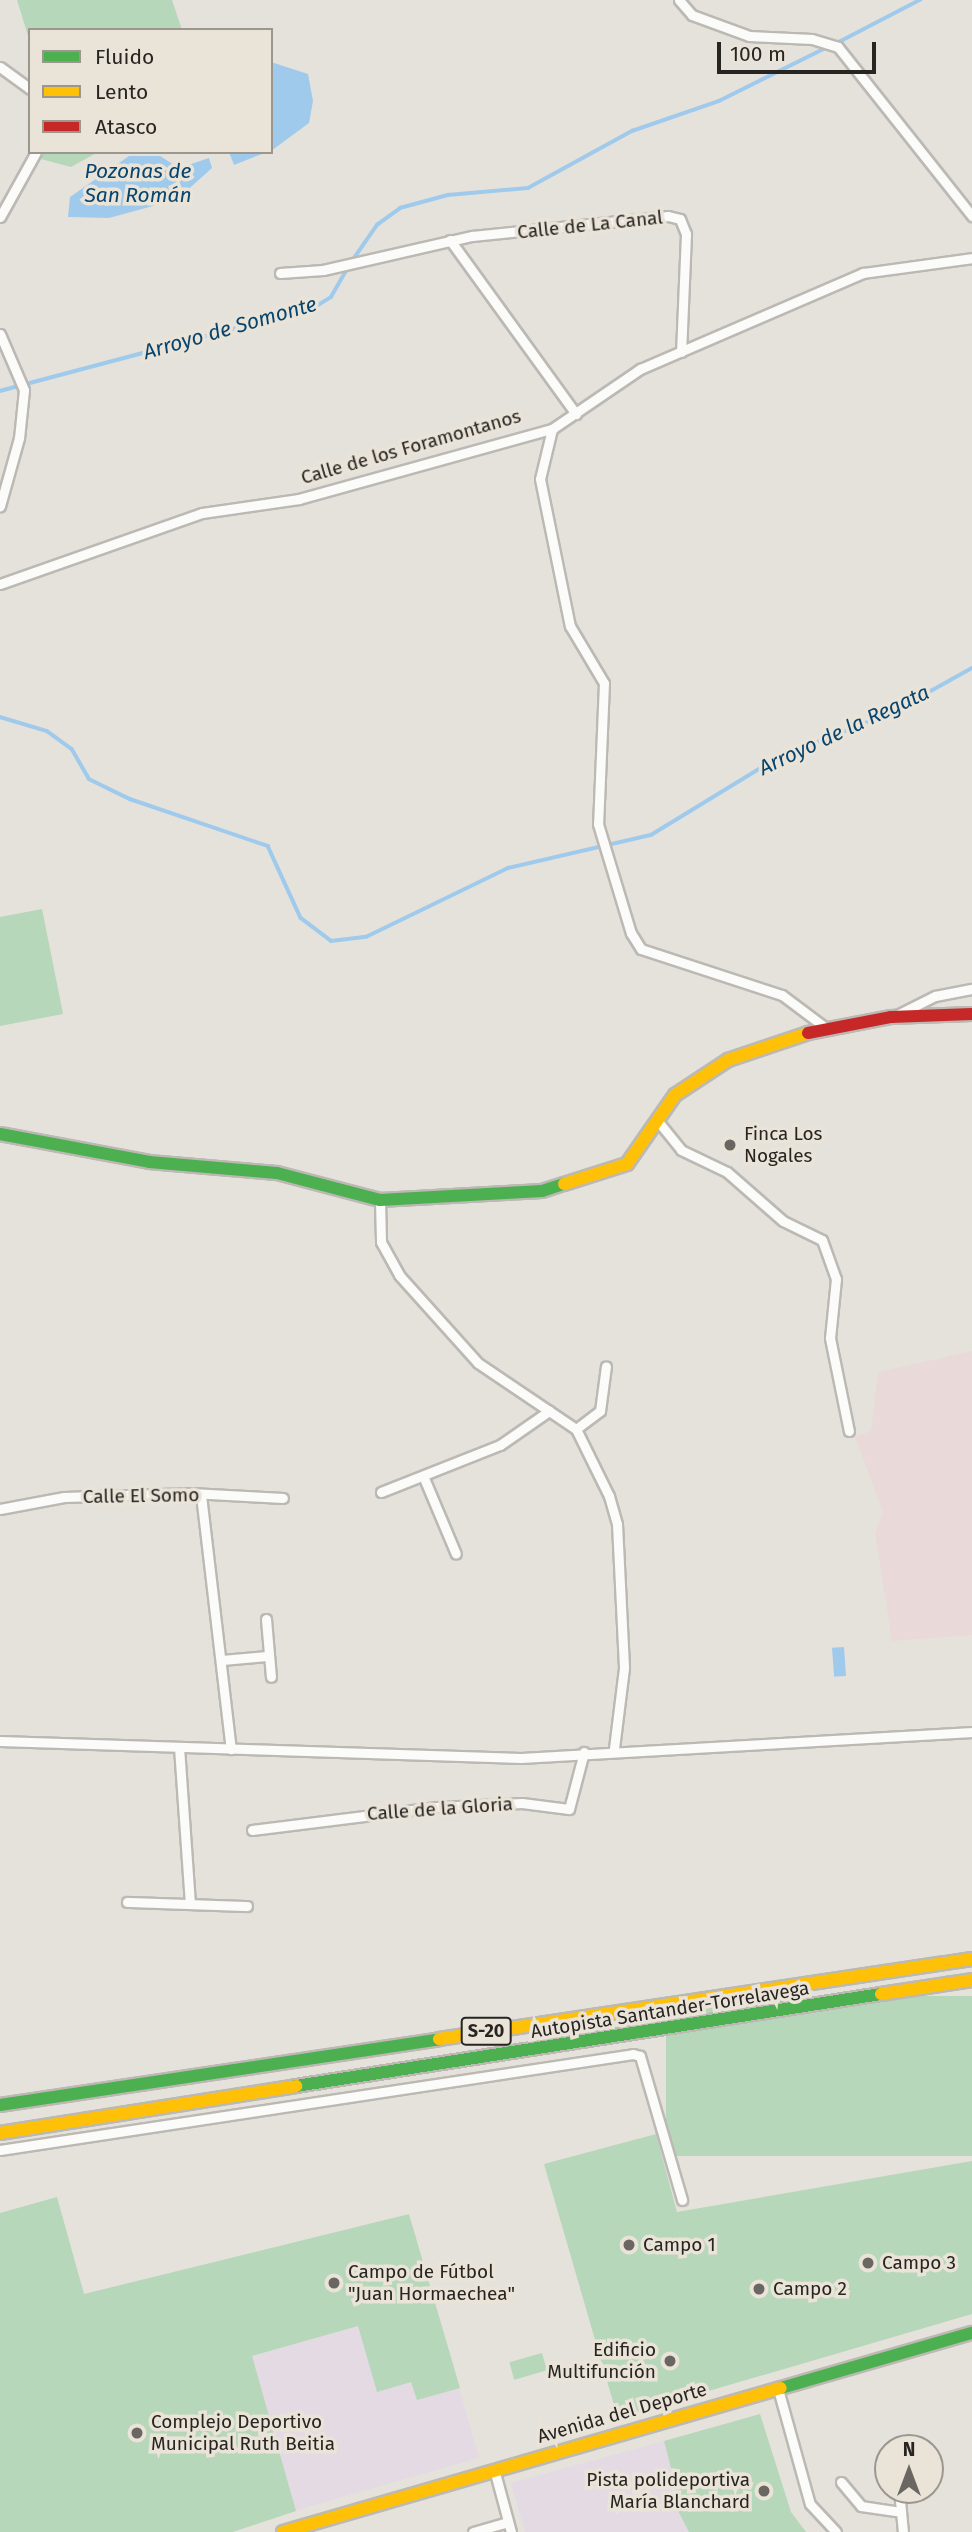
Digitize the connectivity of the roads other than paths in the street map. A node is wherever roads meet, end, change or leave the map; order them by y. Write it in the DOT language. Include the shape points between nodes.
graph roads {
  1 [pos="679,0"];
  2 [pos="0,67"];
  3 [pos="28,88"];
  4 [pos="35,154"];
  5 [pos="972,216"];
  6 [pos="0,217"];
  7 [pos="450,240"];
  8 [pos="972,258"];
  9 [pos="280,273"];
  10 [pos="0,334"];
  11 [pos="681,352"];
  12 [pos="576,414"];
  13 [pos="552,429"];
  14 [pos="0,506"];
  15 [pos="0,584"];
  16 [pos="972,989"];
  17 [pos="972,1014"];
  18 [pos="891,1017"];
  19 [pos="826,1028"];
  20 [pos="657,1120"];
  21 [pos="0,1134"];
  22 [pos="380,1200"];
  23 [pos="607,1366"];
  24 [pos="549,1411"];
  25 [pos="576,1429"];
  26 [pos="849,1431"];
  27 [pos="424,1478"];
  28 [pos="381,1492"];
  29 [pos="201,1495"];
  30 [pos="283,1499"];
  31 [pos="0,1509"];
  32 [pos="456,1554"];
  33 [pos="266,1619"];
  34 [pos="267,1656"];
  35 [pos="222,1660"];
  36 [pos="271,1677"];
  37 [pos="972,1732"];
  38 [pos="0,1741"];
  39 [pos="179,1747"];
  40 [pos="614,1748"];
  41 [pos="231,1749"];
  42 [pos="584,1752"];
  43 [pos="252,1830"];
  44 [pos="127,1902"];
  45 [pos="190,1905"];
  46 [pos="247,1906"];
  47 [pos="972,1959"];
  48 [pos="972,1980"];
  49 [pos="0,2105"];
  50 [pos="0,2133"];
  51 [pos="0,2150"];
  52 [pos="682,2200"];
  53 [pos="972,2333"];
  54 [pos="778,2389"];
  55 [pos="494,2469"];
  56 [pos="841,2482"];
  57 [pos="900,2504"];
  58 [pos="901,2512"];
  59 [pos="508,2522"];
  60 [pos="285,2532"];
  61 [pos="473,2532"];
  62 [pos="511,2532"];
  63 [pos="836,2532"];
  64 [pos="903,2532"];
  1 -- 5 [label="street" via="692,15 749,36 825,40 838,47"];
  2 -- 3 [label="street"];
  4 -- 6 [label="street"];
  7 -- 9 [label="street, Calle de La Canal" via="323,270"];
  7 -- 11 [label="street, Calle de La Canal" via="680,219 686,234"];
  7 -- 12 [label="street"];
  8 -- 11 [label="street, Calle de los Foramontanos" via="863,273"];
  10 -- 14 [label="street" via="24,390"];
  11 -- 12 [label="street, Calle de los Foramontanos" via="640,369"];
  12 -- 13 [label="street, Calle de los Foramontanos"];
  13 -- 15 [label="street, Calle de los Foramontanos" via="299,499 202,513"];
  13 -- 19 [label="street" via="542,494 570,626 604,684 596,784 605,847 631,933 641,949 755,983 807,1010"];
  16 -- 18 [label="street" via="935,996"];
  17 -- 18 [label="main road"];
  18 -- 19 [label="main road"];
  19 -- 20 [label="main road" via="709,1068"];
  20 -- 22 [label="main road" via="635,1157 598,1178 542,1191"];
  20 -- 26 [label="street" via="681,1150 727,1172 783,1221 822,1240 836,1279 830,1338"];
  21 -- 22 [label="main road" via="149,1162 278,1173"];
  22 -- 24 [label="street" via="381,1242 399,1275 478,1363"];
  23 -- 25 [label="street" via="600,1411"];
  24 -- 25 [label="street"];
  24 -- 27 [label="street" via="500,1445"];
  25 -- 40 [label="street" via="617,1524 624,1668"];
  27 -- 28 [label="street"];
  27 -- 32 [label="street"];
  29 -- 30 [label="street, Calle El Somo"];
  29 -- 31 [label="street, Calle El Somo" via="64,1497"];
  29 -- 35 [label="street"];
  33 -- 34 [label="street"];
  34 -- 35 [label="street"];
  34 -- 36 [label="street"];
  35 -- 41 [label="street"];
  37 -- 40 [label="street"];
  38 -- 39 [label="street"];
  39 -- 41 [label="street"];
  39 -- 45 [label="street"];
  40 -- 42 [label="street"];
  41 -- 42 [label="street" via="495,1758"];
  42 -- 43 [label="street, Calle de la Gloria" via="569,1809 522,1803 437,1807"];
  44 -- 45 [label="street"];
  45 -- 46 [label="street"];
  47 -- 49 [label="main road, Autopista Santander-Torrelavega / S-20"];
  48 -- 50 [label="main road, Autopista Santander-Torrelavega / S-20"];
  51 -- 52 [label="street" via="633,2054 640,2056"];
  53 -- 54 [label="main road, Avenida del Deporte"];
  54 -- 55 [label="main road, Avenida del Deporte"];
  54 -- 63 [label="street" via="810,2504"];
  55 -- 59 [label="street"];
  55 -- 60 [label="main road, Avenida del Deporte"];
  56 -- 58 [label="street" via="861,2506"];
  57 -- 58 [label="street"];
  58 -- 64 [label="street"];
  59 -- 61 [label="street"];
  59 -- 62 [label="street"];
}
